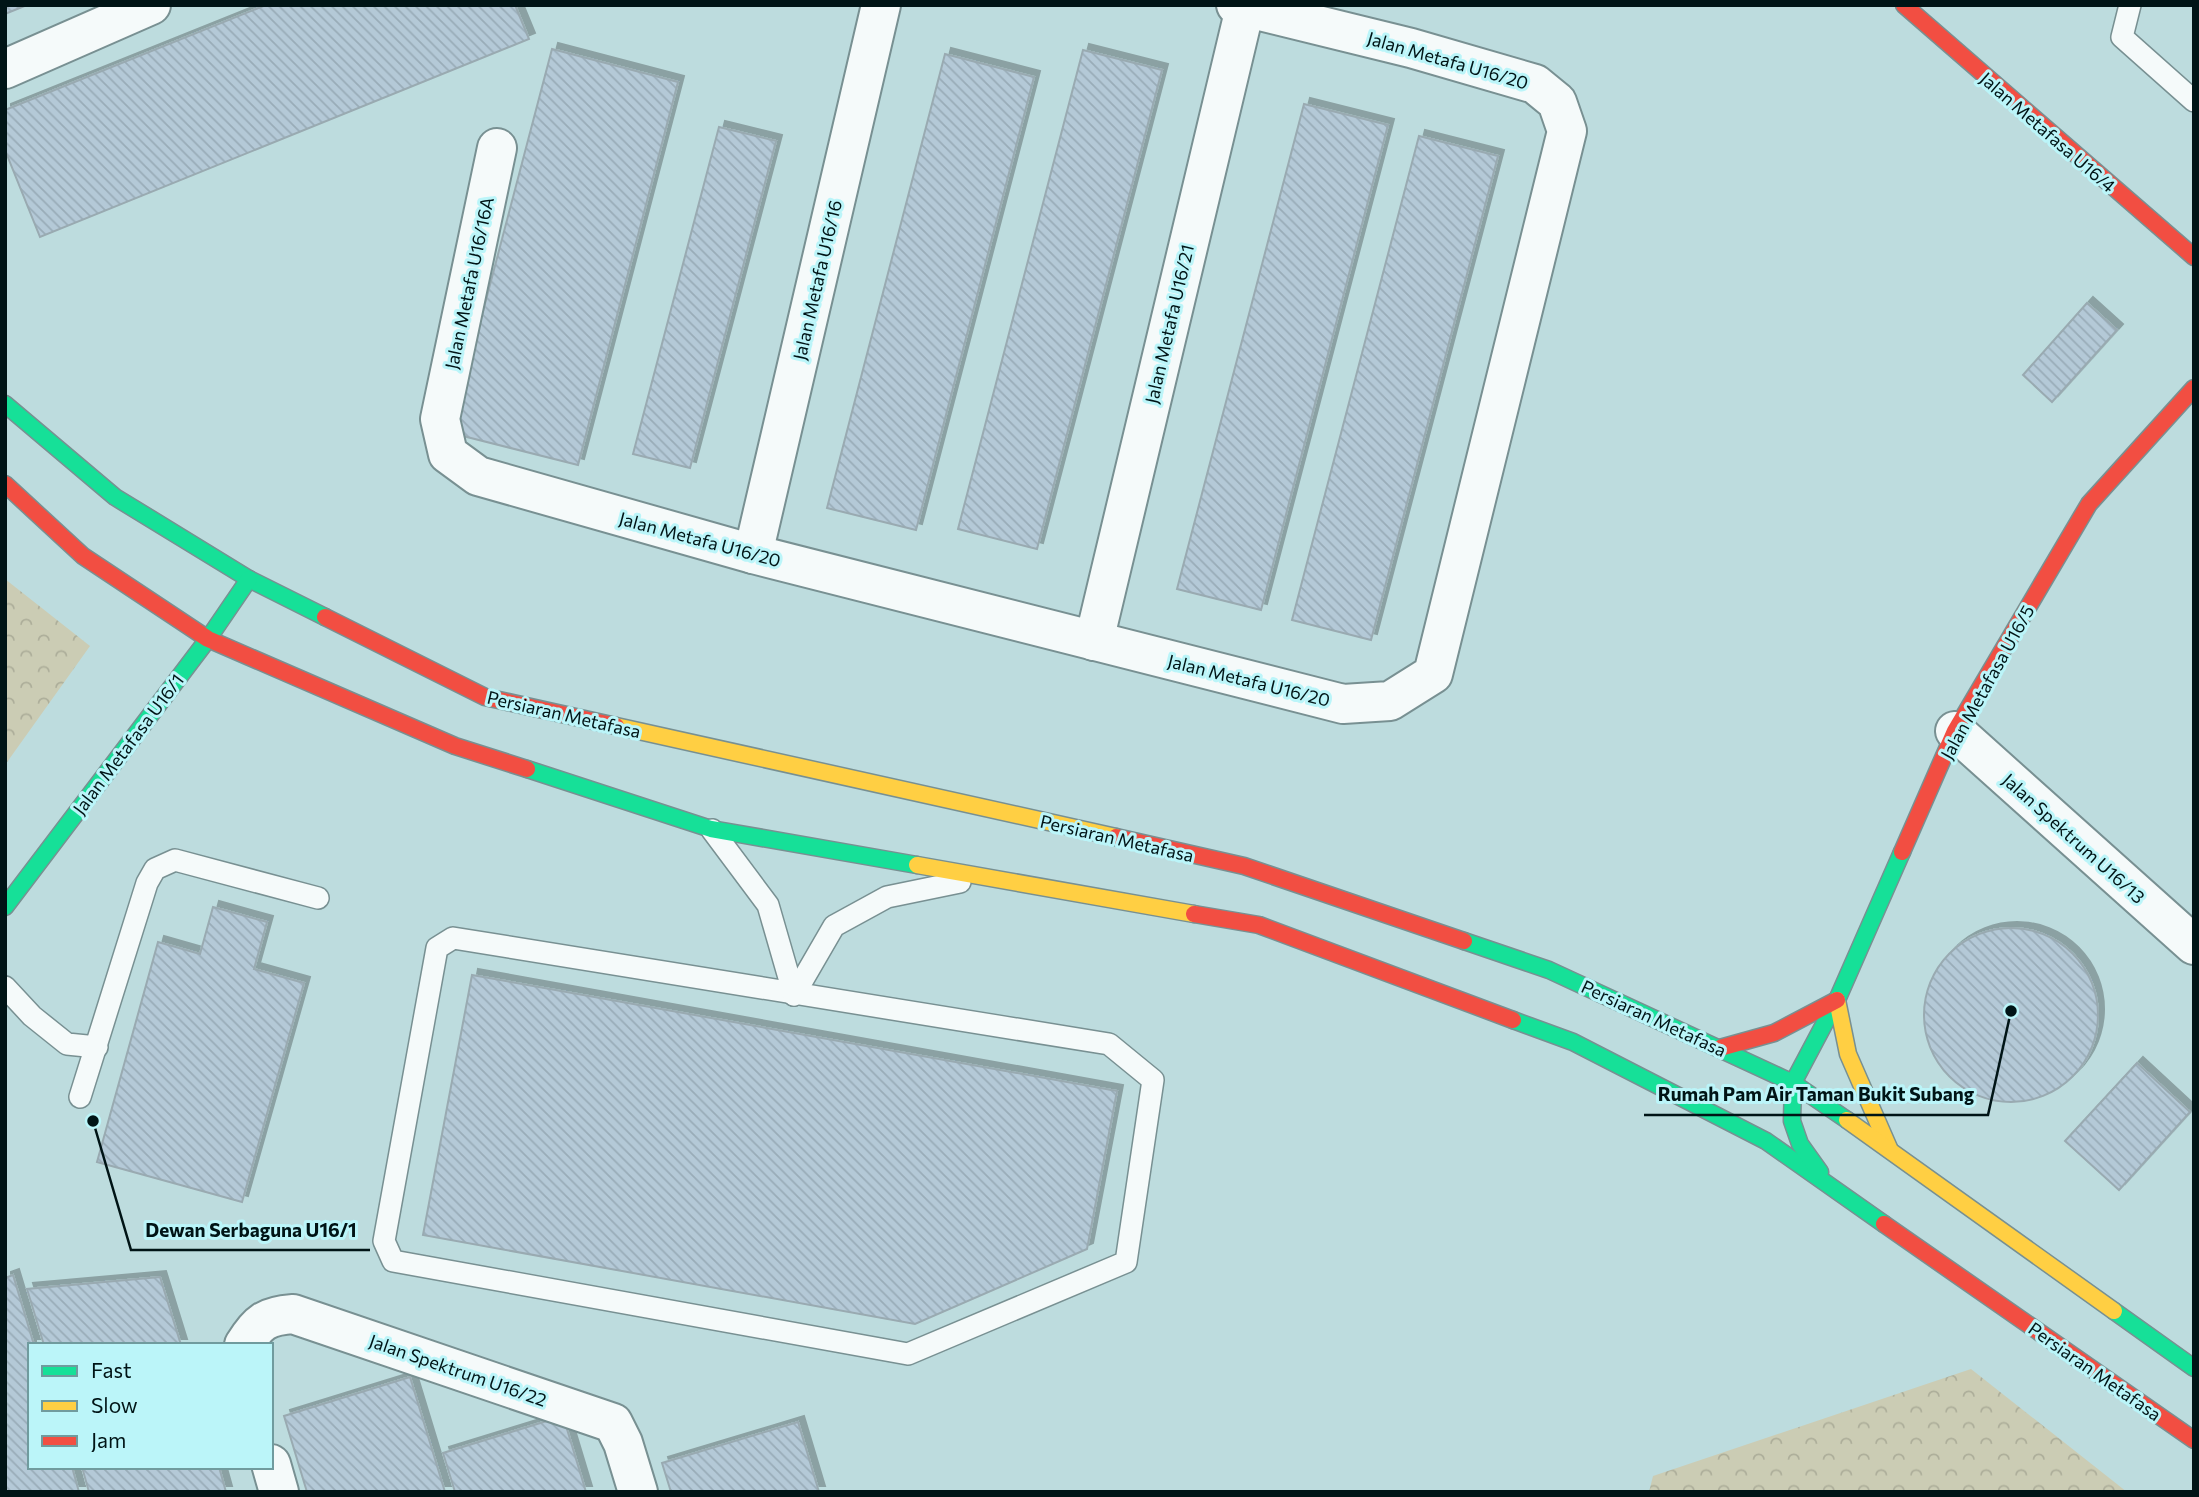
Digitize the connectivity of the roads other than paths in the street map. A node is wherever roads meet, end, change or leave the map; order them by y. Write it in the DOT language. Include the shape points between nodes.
graph roads {
  1 [pos="151,5"];
  2 [pos="881,5"];
  3 [pos="1904,5"];
  4 [pos="2130,5"];
  5 [pos="1240,6"];
  6 [pos="5,69"];
  7 [pos="2194,101"];
  8 [pos="497,148"];
  9 [pos="2194,257"];
  10 [pos="2194,388"];
  11 [pos="5,404"];
  12 [pos="440,419"];
  13 [pos="5,484"];
  14 [pos="753,554"];
  15 [pos="249,579"];
  16 [pos="208,639"];
  17 [pos="1094,641"];
  18 [pos="1955,732"];
  19 [pos="711,829"];
  20 [pos="984,877"];
  21 [pos="318,898"];
  22 [pos="5,907"];
  23 [pos="2194,945"];
  24 [pos="5,987"];
  25 [pos="794,995"];
  26 [pos="1837,1000"];
  27 [pos="97,1047"];
  28 [pos="1720,1048"];
  29 [pos="1793,1083"];
  30 [pos="80,1097"];
  31 [pos="1889,1148"];
  32 [pos="1831,1186"];
  33 [pos="245,1343"];
  34 [pos="2194,1368"];
  35 [pos="2194,1440"];
  36 [pos="272,1469"];
  37 [pos="279,1492"];
  38 [pos="638,1492"];
  1 -- 6 [label="street"];
  2 -- 14 [label="street, Jalan Metafa U16/16"];
  3 -- 9 [label="main road, Jalan Metafasa U16/4"];
  4 -- 7 [label="lane" via="2122,37"];
  5 -- 17 [label="street, Jalan Metafa U16/21"];
  5 -- 17 [label="street, Jalan Metafa U16/20" via="1535,84 1557,102 1567,131 1433,674 1390,701 1343,704"];
  8 -- 12 [label="street, Jalan Metafa U16/16A"];
  10 -- 18 [label="main road, Jalan Metafasa U16/5" via="2089,504"];
  11 -- 15 [label="main road, Persiaran Metafasa" via="115,497"];
  12 -- 14 [label="street, Jalan Metafa U16/20" via="449,454 478,476"];
  13 -- 16 [label="main road, Persiaran Metafasa" via="83,556"];
  14 -- 17 [label="street, Jalan Metafa U16/20"];
  15 -- 16 [label="main road, Jalan Metafasa U16/1"];
  15 -- 28 [label="main road, Persiaran Metafasa" via="485,697 1244,866 1549,970"];
  16 -- 19 [label="main road, Persiaran Metafasa" via="455,746"];
  16 -- 22 [label="main road, Jalan Metafasa U16/1"];
  18 -- 23 [label="street, Jalan Spektrum U16/13"];
  18 -- 26 [label="main road, Jalan Metafasa U16/5"];
  19 -- 20 [label="main road, Persiaran Metafasa"];
  19 -- 25 [label="lane" via="768,905"];
  20 -- 25 [label="lane" via="887,897 834,926"];
  20 -- 32 [label="main road, Persiaran Metafasa" via="1259,925 1573,1042 1766,1141"];
  21 -- 27 [label="lane" via="175,860 155,869"];
  24 -- 27 [label="lane" via="67,1044"];
  25 -- 25 [label="lane" via="1109,1044 1153,1080 1126,1262 908,1353 393,1261 384,1241 437,948 453,938"];
  26 -- 28 [label="main road" via="1774,1034"];
  26 -- 29 [label="main road, Jalan Metafasa U16/5"];
  26 -- 31 [label="main road" via="1849,1054"];
  27 -- 30 [label="lane"];
  28 -- 29 [label="main road, Persiaran Metafasa"];
  29 -- 31 [label="main road, Persiaran Metafasa"];
  29 -- 32 [label="main road" via="1791,1121 1800,1144"];
  31 -- 34 [label="main road, Persiaran Metafasa"];
  32 -- 35 [label="main road, Persiaran Metafasa"];
  33 -- 38 [label="street, Jalan Spektrum U16/22" via="255,1327 273,1316 293,1314 613,1423 624,1443"];
  36 -- 37 [label="street"];
}
